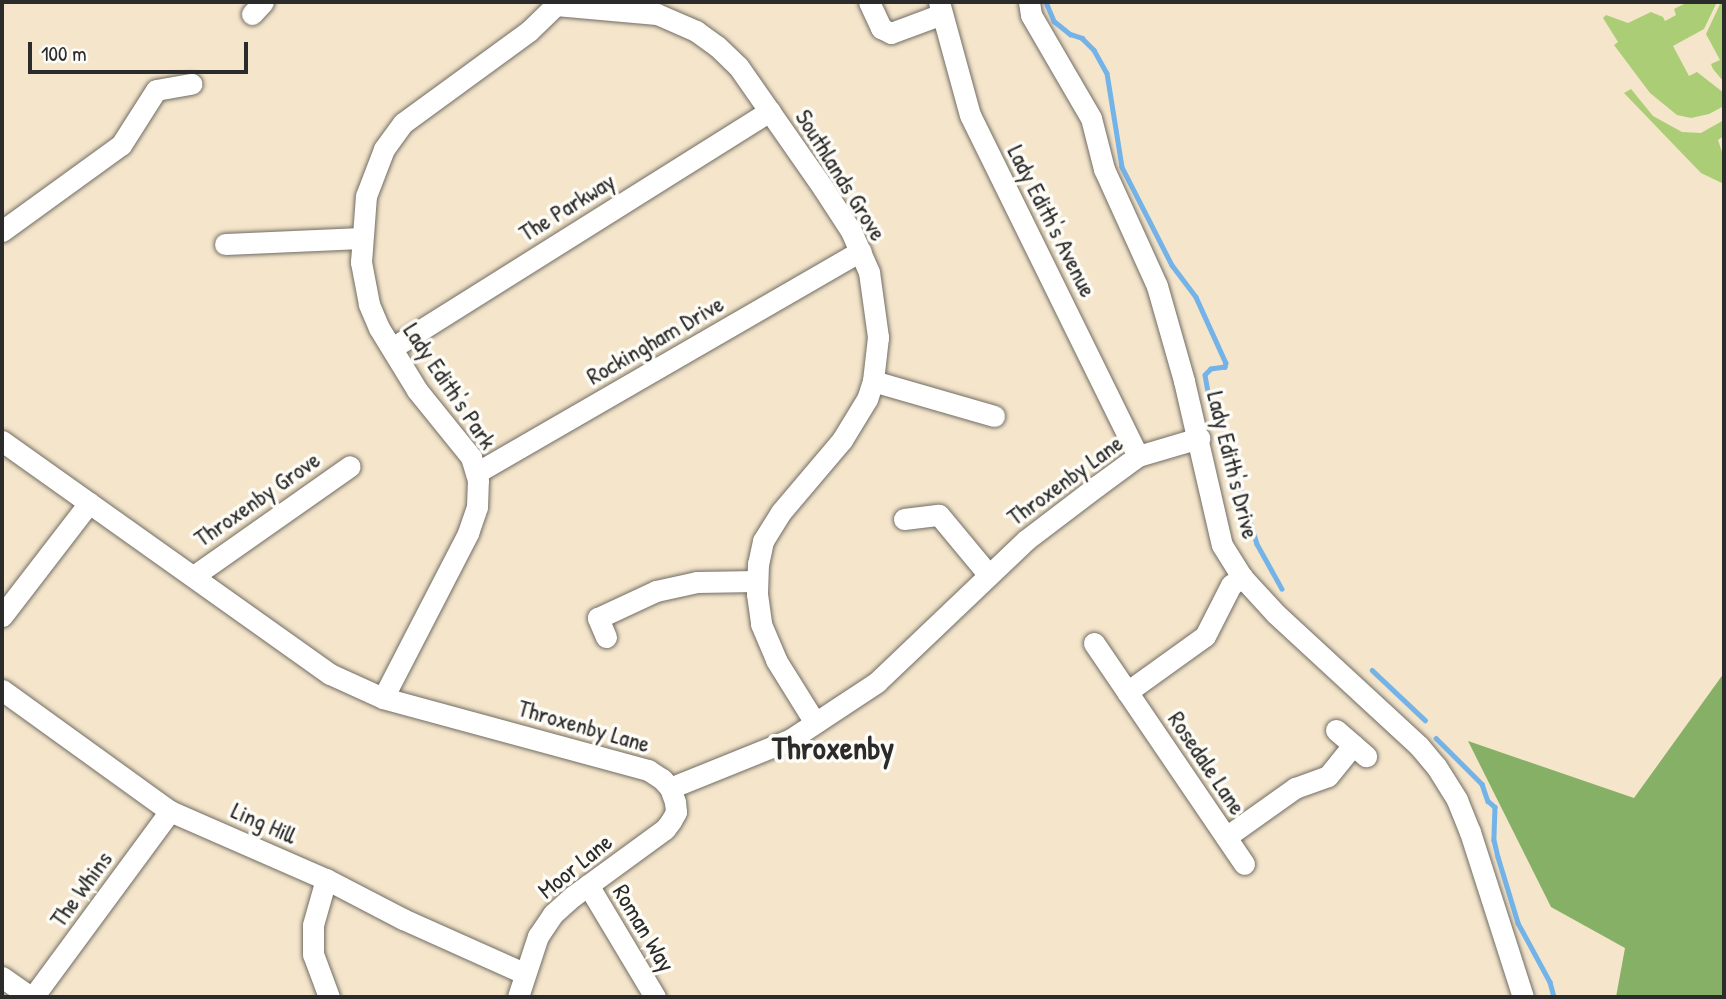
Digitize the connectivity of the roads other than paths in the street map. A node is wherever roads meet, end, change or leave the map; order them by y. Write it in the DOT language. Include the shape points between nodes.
graph roads {
  1 [pos="869,2"];
  2 [pos="1029,2"];
  3 [pos="556,3"];
  4 [pos="941,8"];
  5 [pos="191,84"];
  6 [pos="771,111"];
  7 [pos="2,232"];
  8 [pos="362,238"];
  9 [pos="225,244"];
  10 [pos="860,251"];
  11 [pos="392,348"];
  12 [pos="873,381"];
  13 [pos="995,416"];
  14 [pos="1199,438"];
  15 [pos="2,441"];
  16 [pos="1138,456"];
  17 [pos="350,466"];
  18 [pos="476,473"];
  19 [pos="89,503"];
  20 [pos="905,519"];
  21 [pos="988,574"];
  22 [pos="195,575"];
  23 [pos="1242,577"];
  24 [pos="757,581"];
  25 [pos="2,617"];
  26 [pos="602,627"];
  27 [pos="1094,643"];
  28 [pos="2,690"];
  29 [pos="1127,692"];
  30 [pos="383,698"];
  31 [pos="814,721"];
  32 [pos="1336,730"];
  33 [pos="670,788"];
  34 [pos="170,811"];
  35 [pos="1226,837"];
  36 [pos="1244,864"];
  37 [pos="326,880"];
  38 [pos="588,885"];
  39 [pos="524,973"];
  40 [pos="2,977"];
  41 [pos="37,996"];
  42 [pos="329,997"];
  43 [pos="517,997"];
  44 [pos="655,997"];
  45 [pos="1523,997"];
  1 -- 4 [label="street" via="881,28 891,33"];
  2 -- 14 [label="street, Lady Edith's Drive" via="1031,15 1091,118 1104,169 1157,286"];
  3 -- 6 [label="street, Southlands Grove" via="657,14 696,31 738,65"];
  3 -- 8 [label="street, Lady Edith's Park" via="530,31 398,128 373,175"];
  4 -- 16 [label="street, Lady Edith's Avenue" via="970,115"];
  5 -- 7 [label="street" via="156,90 121,145"];
  6 -- 10 [label="street, Southlands Grove"];
  6 -- 11 [label="street, The Parkway"];
  8 -- 9 [label="street"];
  8 -- 11 [label="street, Lady Edith's Park" via="363,283 379,328"];
  10 -- 12 [label="street, Southlands Grove" via="876,302"];
  10 -- 18 [label="street, Rockingham Drive"];
  11 -- 18 [label="street, Lady Edith's Park" via="417,390 463,445"];
  12 -- 13 [label="street"];
  12 -- 24 [label="street, Southlands Grove" via="859,417 781,512 763,541"];
  14 -- 16 [label="street, Throxenby Lane"];
  14 -- 23 [label="street, Lady Edith's Drive" via="1223,545"];
  15 -- 19 [label="street, Throxenby Lane"];
  16 -- 21 [label="street, Throxenby Lane"];
  17 -- 22 [label="street, Throxenby Grove"];
  18 -- 30 [label="street, Lady Edith's Park" via="475,519"];
  19 -- 22 [label="street, Throxenby Lane"];
  19 -- 25 [label="street"];
  20 -- 21 [label="street" via="939,515"];
  21 -- 31 [label="street, Throxenby Lane" via="877,682"];
  22 -- 30 [label="street, Throxenby Lane" via="330,674"];
  23 -- 29 [label="street" via="1231,585 1206,636"];
  23 -- 45 [label="street, Lady Edith's Drive" via="1436,766 1470,832"];
  24 -- 26 [label="street" via="676,584"];
  24 -- 31 [label="street, Southlands Grove" via="758,611 767,639"];
  27 -- 29 [label="street, Rosedale Lane"];
  28 -- 34 [label="street, Ling Hill"];
  29 -- 35 [label="street, Rosedale Lane"];
  30 -- 33 [label="street, Throxenby Lane" via="648,770"];
  31 -- 33 [label="street, Throxenby Lane" via="764,752"];
  32 -- 35 [label="street" via="1360,750 1328,776 1296,788"];
  33 -- 38 [label="street, Moor Lane" via="676,812 665,829"];
  34 -- 37 [label="street, Ling Hill"];
  34 -- 41 [label="street, The Whins"];
  35 -- 36 [label="street, Rosedale Lane"];
  37 -- 39 [label="street, Ling Hill"];
  37 -- 42 [label="street" via="313,925 313,954"];
  38 -- 39 [label="street, Moor Lane" via="554,914 537,936"];
  38 -- 44 [label="street, Roman Way"];
  39 -- 43 [label="street, Moor Lane"];
  40 -- 41 [label="street"];
}
